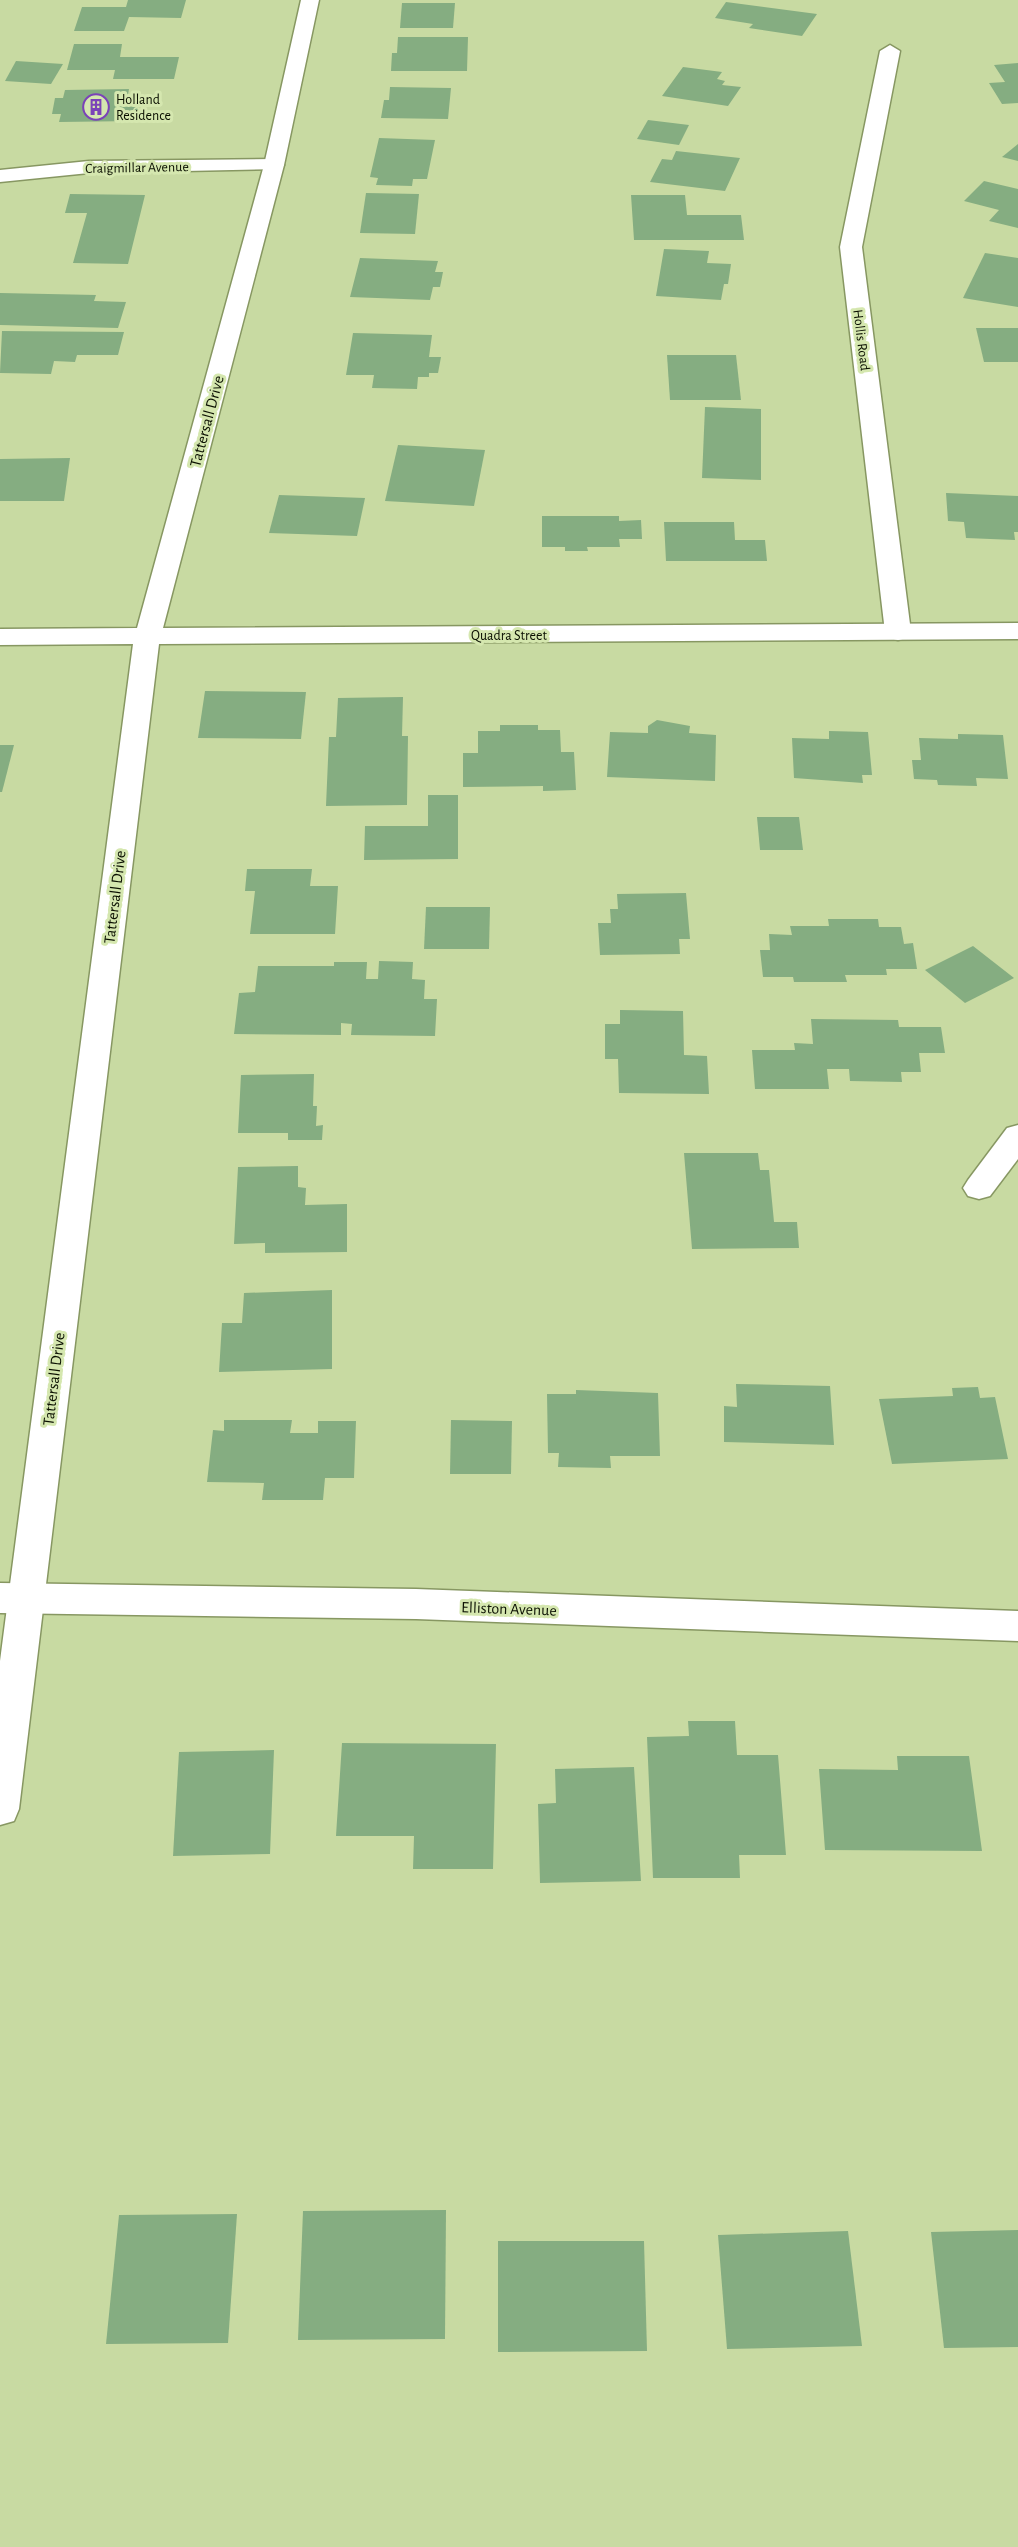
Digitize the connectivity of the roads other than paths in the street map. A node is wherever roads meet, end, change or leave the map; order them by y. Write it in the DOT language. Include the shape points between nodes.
graph roads {
  1 [pos="310,0"];
  2 [pos="890,51"];
  3 [pos="274,165"];
  4 [pos="0,176"];
  5 [pos="1018,630"];
  6 [pos="898,632"];
  7 [pos="0,637"];
  8 [pos="147,638"];
  9 [pos="1018,1136"];
  10 [pos="979,1188"];
  11 [pos="13,1598"];
  12 [pos="1018,1626"];
  13 [pos="0,1809"];
  1 -- 3 [label="street, Tattersall Drive"];
  2 -- 6 [label="street, Hollis Road" via="851,248"];
  3 -- 4 [label="street, Craigmillar Avenue" via="89,167"];
  3 -- 8 [label="street, Tattersall Drive"];
  5 -- 6 [label="street, Quadra Street"];
  6 -- 8 [label="street, Quadra Street"];
  7 -- 8 [label="street, Quadra Street"];
  8 -- 11 [label="street, Tattersall Drive"];
  9 -- 10 [label="street"];
  11 -- 12 [label="street, Elliston Avenue" via="416,1604"];
  11 -- 13 [label="street, Tattersall Drive"];
}
